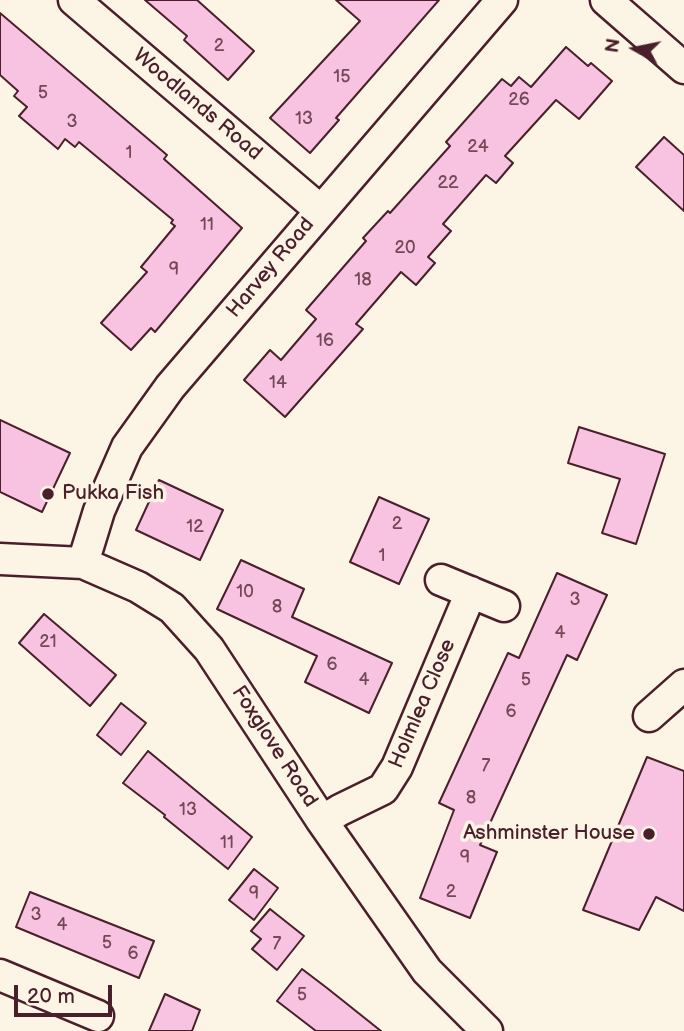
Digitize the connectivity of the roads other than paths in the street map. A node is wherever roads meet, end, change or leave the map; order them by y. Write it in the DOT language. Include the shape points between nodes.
graph roads {
  1 [pos="74,0"];
  2 [pos="502,0"];
  3 [pos="606,0"];
  4 [pos="684,68"];
  5 [pos="320,210"];
  6 [pos="0,559"];
  7 [pos="83,563"];
  8 [pos="441,580"];
  9 [pos="471,592"];
  10 [pos="504,606"];
  11 [pos="683,687"];
  12 [pos="649,716"];
  13 [pos="322,821"];
  14 [pos="6,986"];
  15 [pos="98,1016"];
  16 [pos="487,1031"];
  1 -- 5 [label="street, Woodlands Road"];
  2 -- 5 [label="street, Harvey Road"];
  3 -- 4 [label="street"];
  5 -- 7 [label="street, Harvey Road" via="170,387 127,447"];
  6 -- 7 [label="street, Foxglove Road"];
  7 -- 13 [label="street, Foxglove Road" via="172,608 209,649"];
  8 -- 9 [label="street"];
  9 -- 10 [label="street"];
  9 -- 13 [label="street, Holmlea Close" via="397,767 383,789"];
  11 -- 12 [label="street"];
  13 -- 16 [label="street, Foxglove Road" via="427,971"];
  14 -- 15 [label="street"];
}
